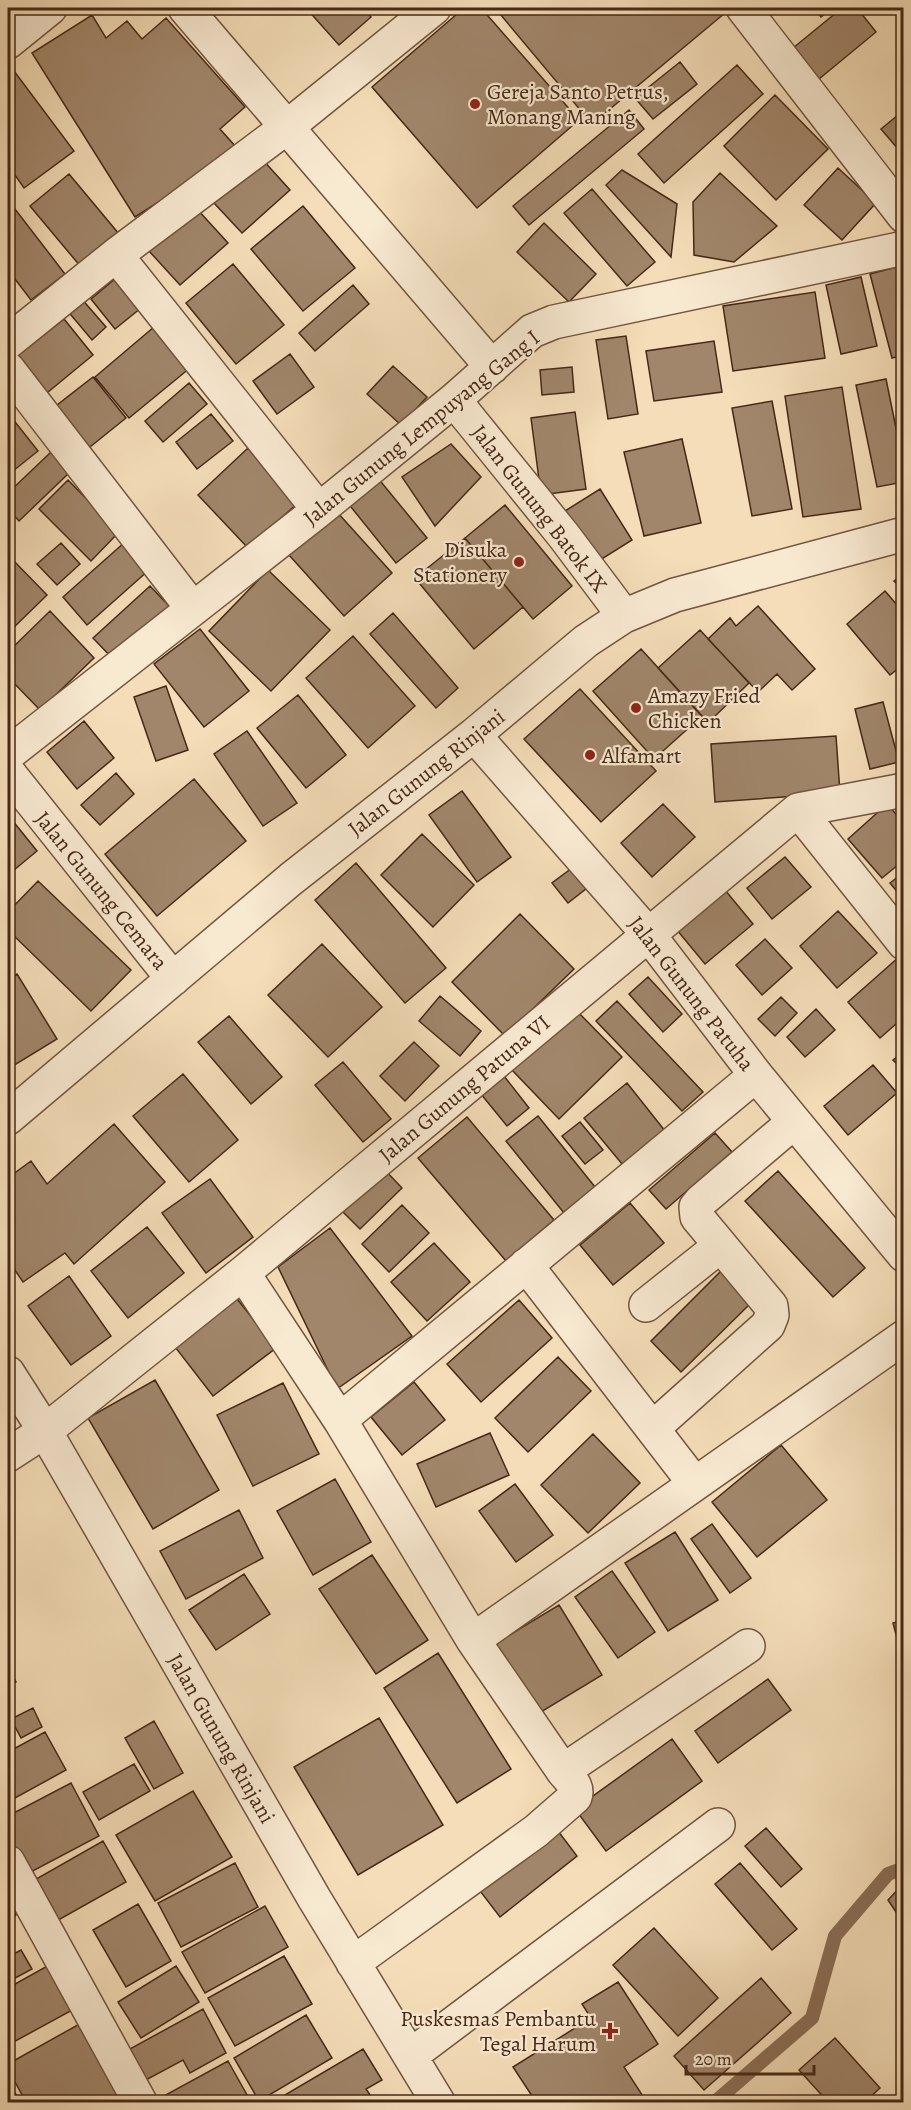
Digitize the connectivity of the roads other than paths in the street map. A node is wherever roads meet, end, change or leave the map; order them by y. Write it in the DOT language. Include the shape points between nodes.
graph roads {
  1 [pos="50,8"];
  2 [pos="185,8"];
  3 [pos="434,8"];
  4 [pos="743,8"];
  5 [pos="8,42"];
  6 [pos="288,127"];
  7 [pos="903,216"];
  8 [pos="903,248"];
  9 [pos="116,255"];
  10 [pos="8,342"];
  11 [pos="492,367"];
  12 [pos="8,369"];
  13 [pos="454,400"];
  14 [pos="319,510"];
  15 [pos="903,534"];
  16 [pos="193,609"];
  17 [pos="624,616"];
  18 [pos="474,735"];
  19 [pos="8,754"];
  20 [pos="8,772"];
  21 [pos="903,790"];
  22 [pos="798,810"];
  23 [pos="648,934"];
  24 [pos="903,943"];
  25 [pos="173,979"];
  26 [pos="756,1075"];
  27 [pos="8,1118"];
  28 [pos="794,1122"];
  29 [pos="720,1246"];
  30 [pos="903,1255"];
  31 [pos="526,1265"];
  32 [pos="243,1273"];
  33 [pos="646,1305"];
  34 [pos="903,1337"];
  35 [pos="8,1373"];
  36 [pos="340,1419"];
  37 [pos="652,1428"];
  38 [pos="45,1431"];
  39 [pos="8,1455"];
  40 [pos="695,1484"];
  41 [pos="473,1640"];
  42 [pos="748,1646"];
  43 [pos="563,1771"];
  44 [pos="718,1825"];
  45 [pos="8,1862"];
  46 [pos="353,1963"];
  47 [pos="410,2056"];
  48 [pos="140,2103"];
  49 [pos="438,2103"];
  1 -- 5 [label="street"];
  2 -- 6 [label="street"];
  3 -- 6 [label="street"];
  4 -- 7 [label="street"];
  6 -- 9 [label="street"];
  6 -- 11 [label="street"];
  8 -- 11 [label="street, Jalan Gunung Lempuyang Gang I" via="554,322 532,331"];
  9 -- 10 [label="street"];
  9 -- 14 [label="street"];
  11 -- 13 [label="street, Jalan Gunung Lempuyang Gang I"];
  12 -- 16 [label="street"];
  13 -- 14 [label="street, Jalan Gunung Lempuyang Gang I"];
  13 -- 17 [label="street, Jalan Gunung Batok IX"];
  14 -- 16 [label="street, Jalan Gunung Lempuyang Gang I"];
  15 -- 17 [label="street, Jalan Gunung Rinjani" via="675,595"];
  16 -- 19 [label="street, Jalan Gunung Lempuyang Gang I"];
  17 -- 18 [label="street, Jalan Gunung Rinjani" via="586,641"];
  18 -- 23 [label="street, Jalan Gunung Patuha"];
  18 -- 25 [label="street, Jalan Gunung Rinjani" via="291,879"];
  20 -- 25 [label="street, Jalan Gunung Cemara"];
  21 -- 22 [label="street, Jalan Gunung Patuna VI"];
  22 -- 23 [label="street, Jalan Gunung Patuna VI"];
  22 -- 24 [label="street"];
  23 -- 26 [label="street, Jalan Gunung Patuha"];
  23 -- 32 [label="street, Jalan Gunung Patuna VI"];
  25 -- 27 [label="street, Jalan Gunung Rinjani"];
  26 -- 28 [label="street, Jalan Gunung Patuha"];
  26 -- 31 [label="street"];
  28 -- 29 [label="street" via="696,1207 697,1217"];
  28 -- 30 [label="street, Jalan Gunung Patuha"];
  29 -- 33 [label="street"];
  29 -- 37 [label="street" via="771,1306 772,1315 768,1325"];
  31 -- 36 [label="street"];
  31 -- 37 [label="street"];
  32 -- 36 [label="street"];
  32 -- 38 [label="street, Jalan Gunung Patuna VI"];
  34 -- 40 [label="street"];
  35 -- 38 [label="street, Jalan Gunung Rinjani"];
  36 -- 41 [label="street"];
  37 -- 40 [label="street"];
  38 -- 39 [label="street, Jalan Gunung Patuna VI"];
  38 -- 46 [label="street, Jalan Gunung Rinjani"];
  40 -- 41 [label="street"];
  41 -- 43 [label="street"];
  42 -- 43 [label="street"];
  43 -- 46 [label="street" via="576,1787 575,1797 536,1831"];
  44 -- 47 [label="street"];
  45 -- 48 [label="street"];
  46 -- 47 [label="street, Jalan Gunung Rinjani"];
  47 -- 49 [label="street, Jalan Gunung Rinjani"];
}
